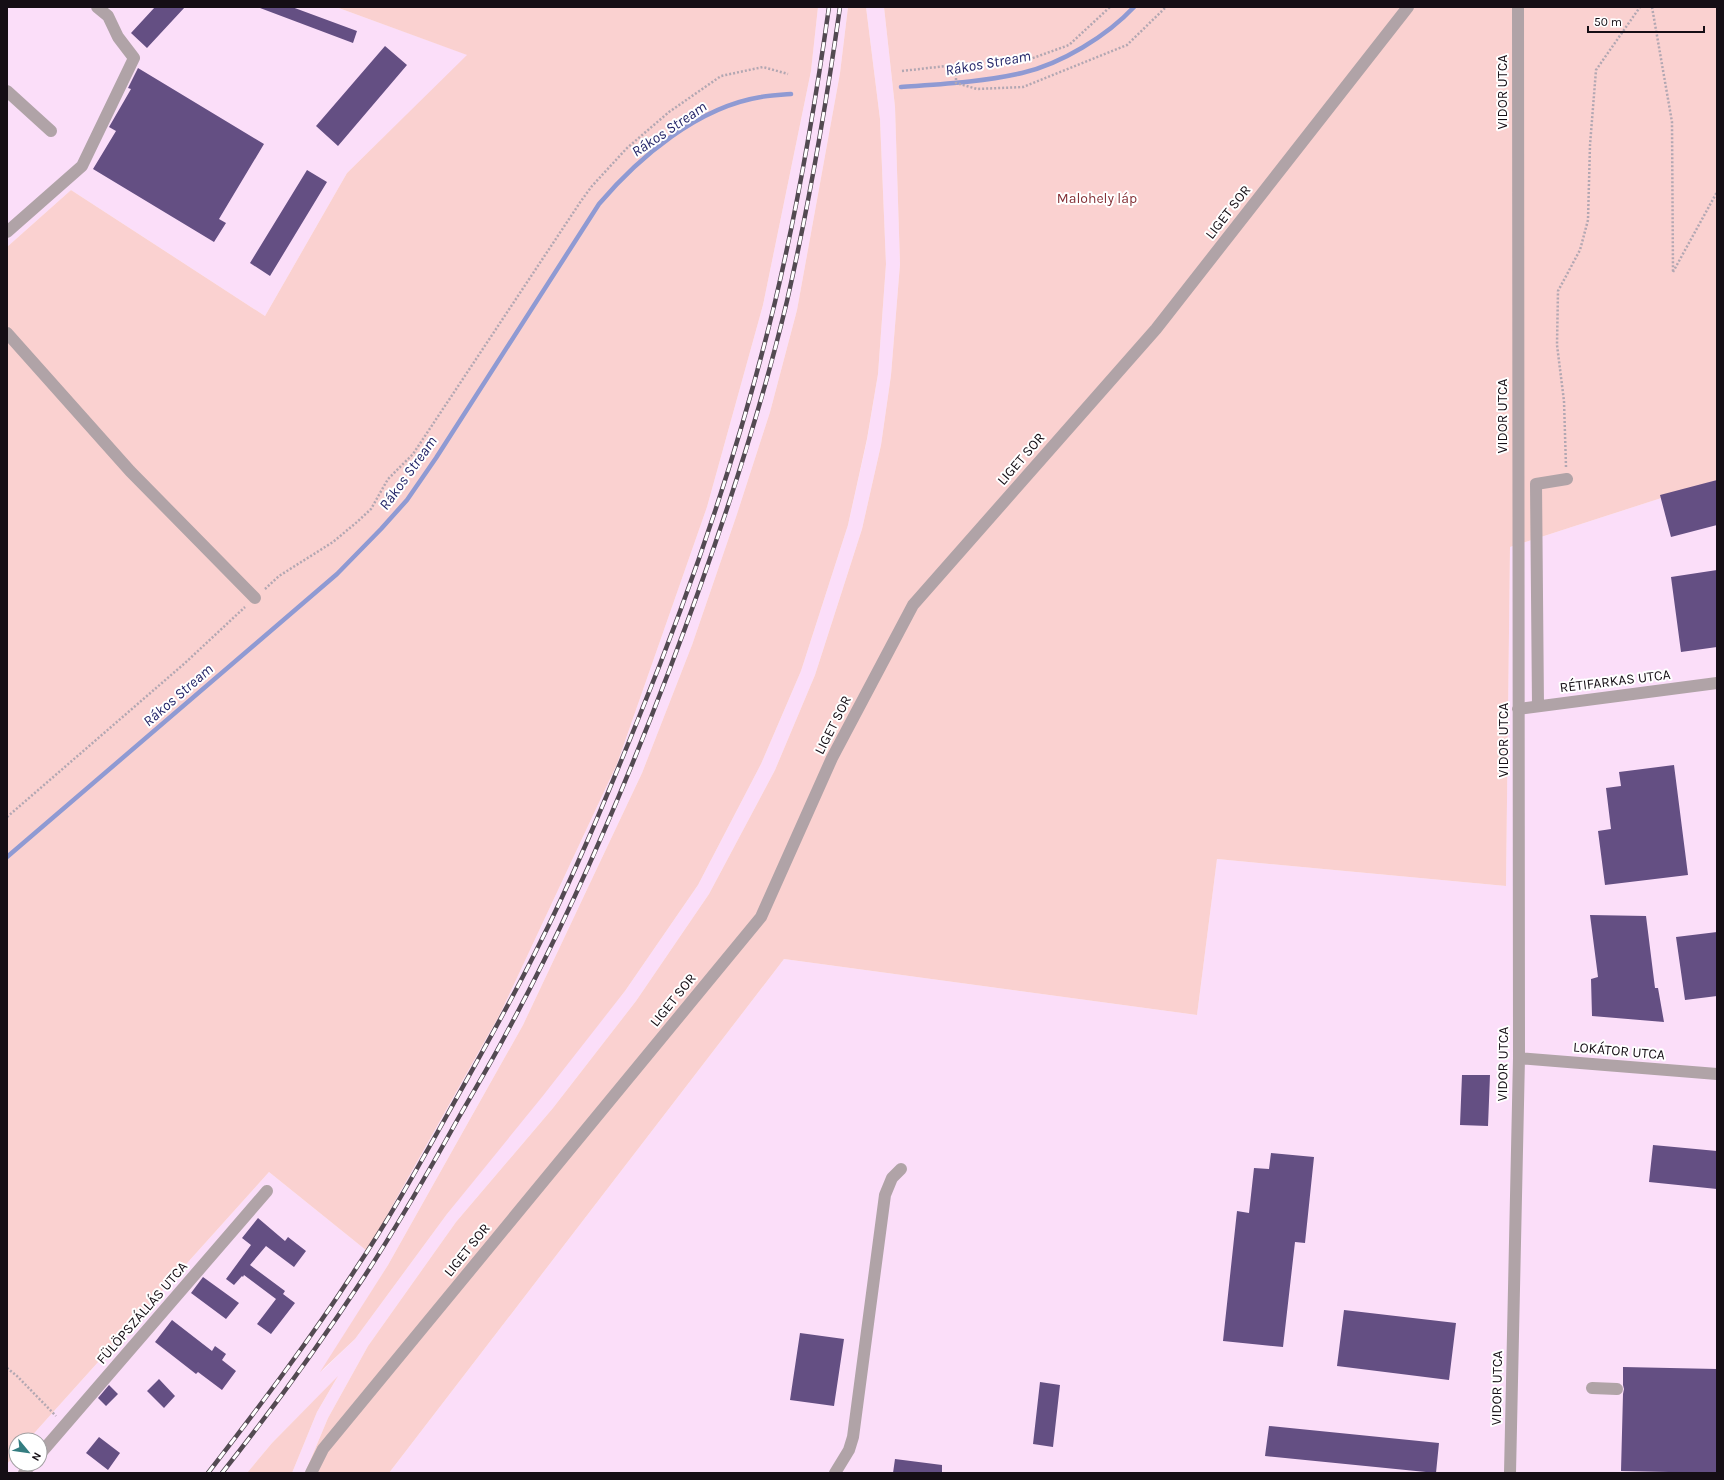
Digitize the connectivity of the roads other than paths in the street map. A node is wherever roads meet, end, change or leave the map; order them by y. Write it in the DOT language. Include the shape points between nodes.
graph roads {
  1 [pos="97,7"];
  2 [pos="1408,7"];
  3 [pos="1518,7"];
  4 [pos="7,92"];
  5 [pos="51,131"];
  6 [pos="7,232"];
  7 [pos="7,333"];
  8 [pos="1567,479"];
  9 [pos="255,598"];
  10 [pos="1717,683"];
  11 [pos="1538,706"];
  12 [pos="1518,709"];
  13 [pos="1519,1058"];
  14 [pos="1717,1074"];
  15 [pos="901,1169"];
  16 [pos="267,1191"];
  17 [pos="1592,1388"];
  18 [pos="1617,1389"];
  19 [pos="48,1445"];
  20 [pos="311,1473"];
  21 [pos="835,1473"];
  22 [pos="1510,1473"];
  1 -- 6 [label="street" via="108,16 118,37 134,58 82,166"];
  2 -- 20 [label="street, LIGET SOR" via="1156,329 913,605 832,758 761,918 323,1449"];
  3 -- 12 [label="street, VIDOR UTCA"];
  4 -- 5 [label="street"];
  7 -- 9 [label="street" via="130,471"];
  8 -- 11 [label="street" via="1536,484"];
  10 -- 11 [label="street, RÉTIFARKAS UTCA"];
  11 -- 12 [label="street, RÉTIFARKAS UTCA"];
  12 -- 13 [label="street, VIDOR UTCA"];
  13 -- 14 [label="street, LOKÁTOR UTCA"];
  13 -- 22 [label="street, VIDOR UTCA"];
  15 -- 21 [label="street" via="892,1178 885,1195 853,1438"];
  16 -- 19 [label="street, FÜLÖPSZÁLLÁS UTCA"];
  17 -- 18 [label="street"];
}
